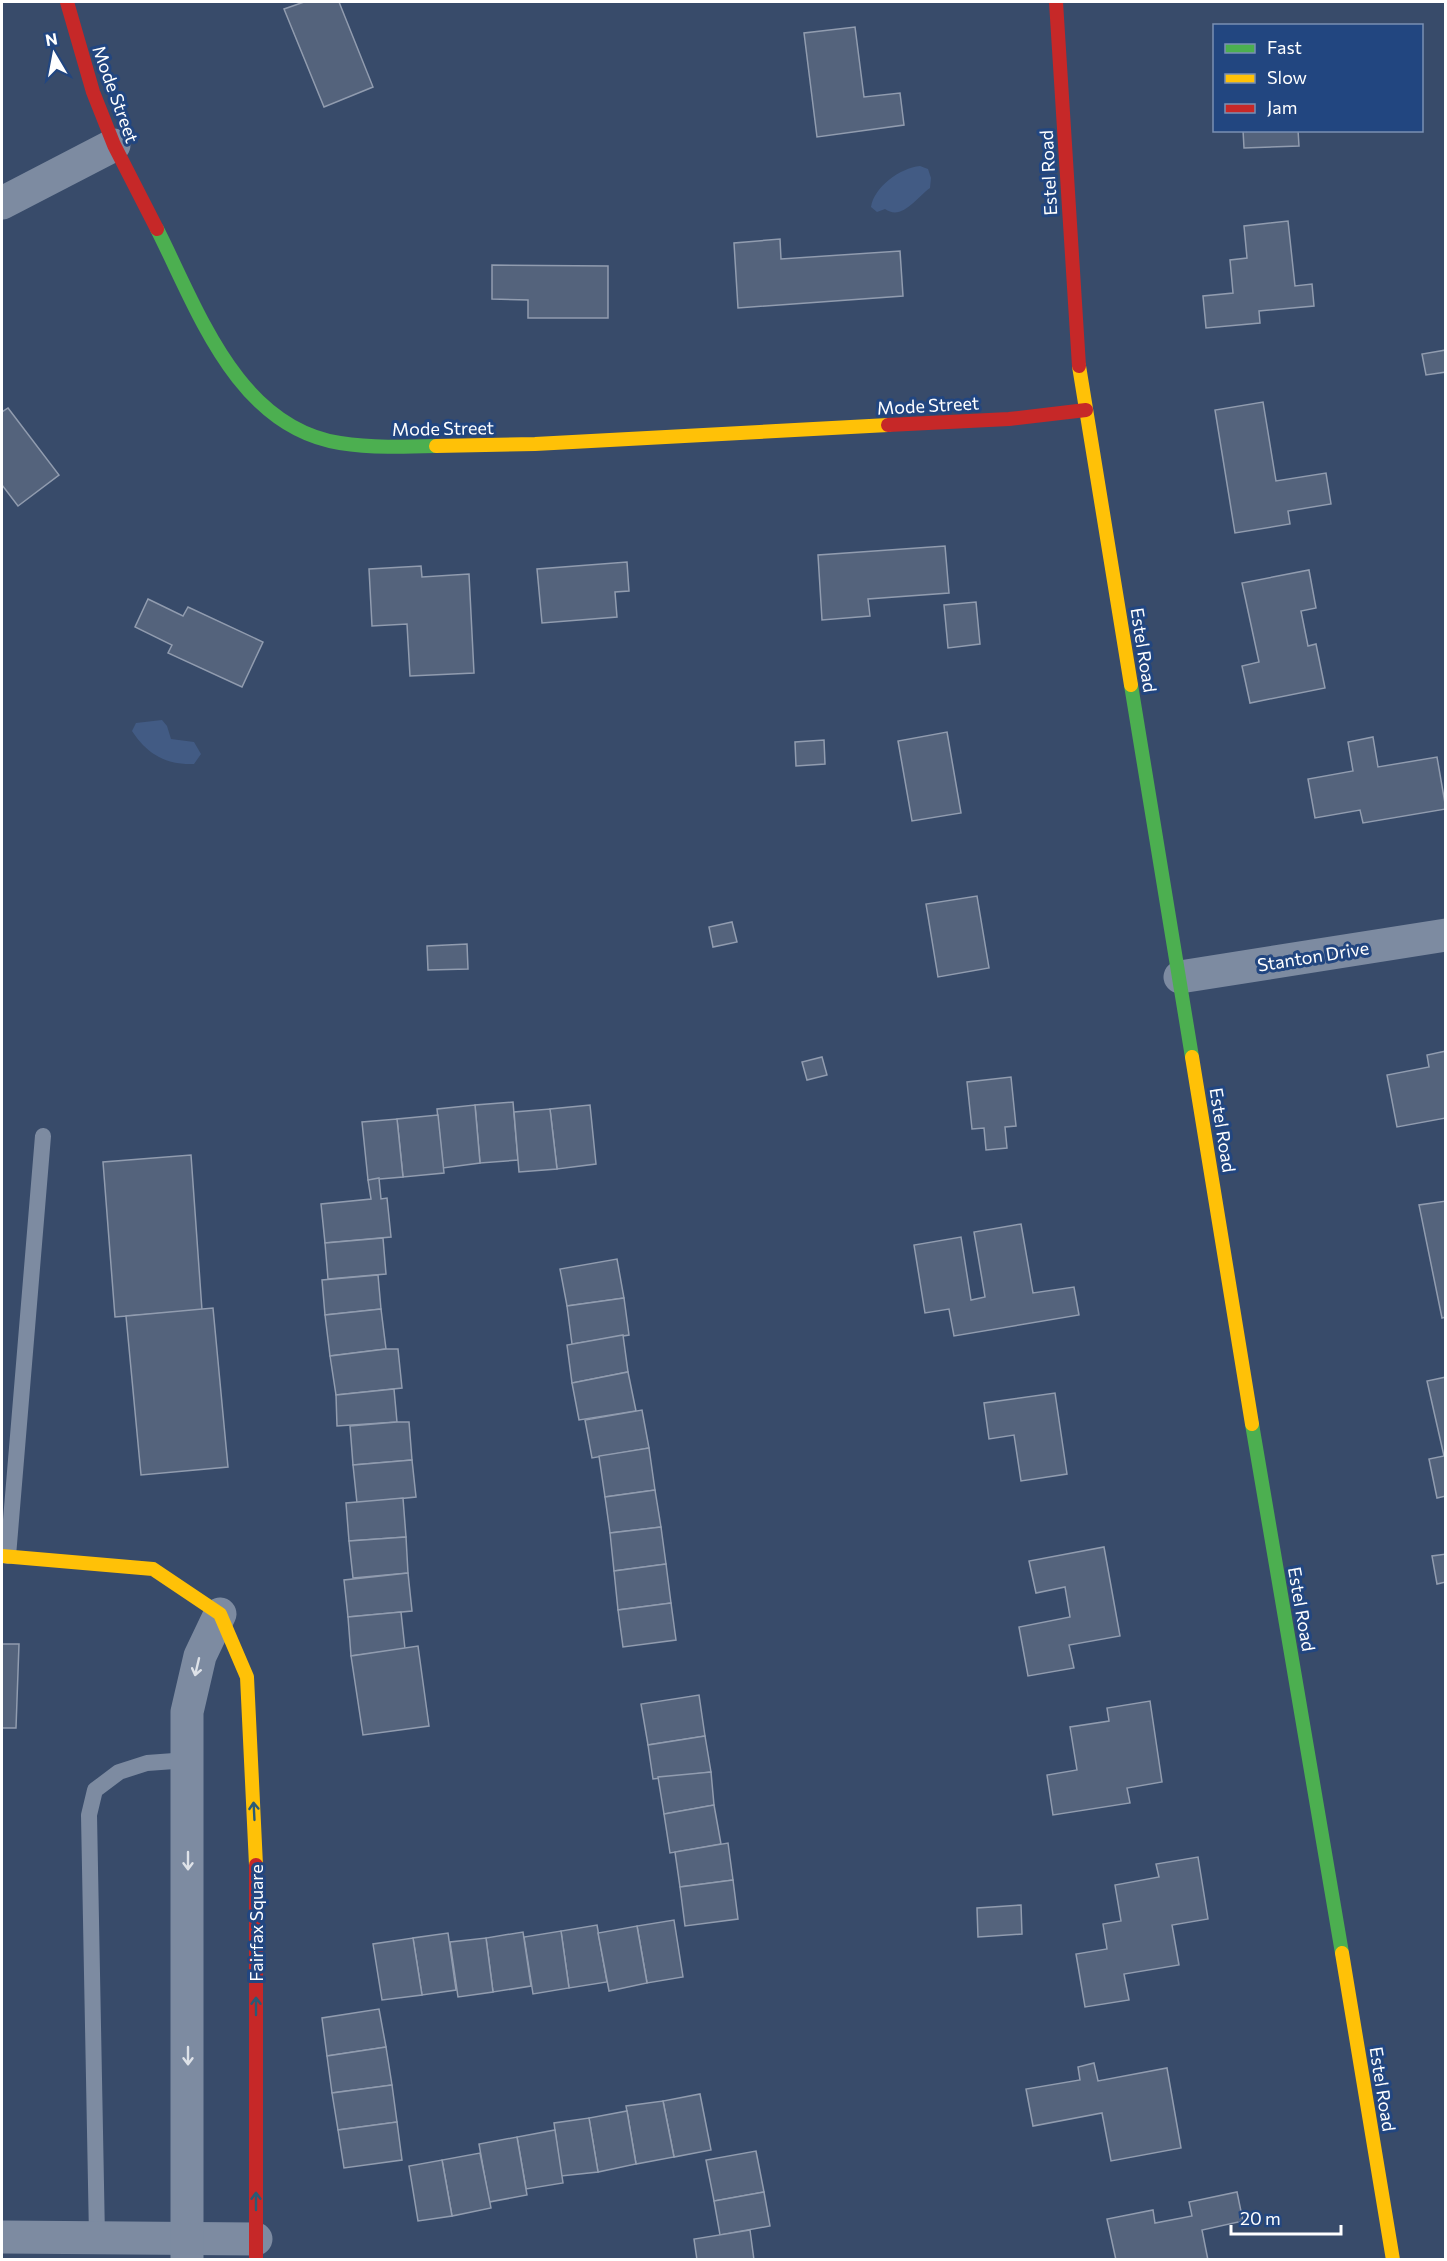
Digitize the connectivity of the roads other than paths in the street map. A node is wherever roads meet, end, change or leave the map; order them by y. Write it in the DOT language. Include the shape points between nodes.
graph roads {
  1 [pos="67,2"];
  2 [pos="1056,2"];
  3 [pos="114,145"];
  4 [pos="2,203"];
  5 [pos="1086,410"];
  6 [pos="1446,935"];
  7 [pos="1180,977"];
  8 [pos="43,1136"];
  9 [pos="5,1556"];
  10 [pos="220,1614"];
  11 [pos="188,1760"];
  12 [pos="2,2237"];
  13 [pos="97,2237"];
  14 [pos="187,2248"];
  15 [pos="256,2249"];
  16 [pos="1393,2259"];
  1 -- 3 [label="street, Mode Street" via="93,92"];
  2 -- 5 [label="street, Estel Road" via="1076,344"];
  3 -- 4 [label="street"];
  3 -- 5 [label="street, Mode Street" via="233,376 261,405 294,427 338,443 387,447 535,444 1009,419"];
  5 -- 7 [label="street, Estel Road"];
  6 -- 7 [label="street, Stanton Drive"];
  7 -- 16 [label="street, Estel Road"];
  8 -- 9 [label="lane"];
  9 -- 10 [label="street" via="153,1569"];
  10 -- 11 [label="street, one-way" via="200,1656 187,1712"];
  15 -- 10 [label="street, Fairfax Square, one-way" via="256,1856 247,1677"];
  11 -- 13 [label="lane" via="147,1763 119,1772 95,1790 89,1815"];
  11 -- 14 [label="street, one-way"];
  12 -- 13 [label="street, Fairfax Square"];
  13 -- 14 [label="street, Fairfax Square"];
  14 -- 15 [label="street, Fairfax Square"];
}
